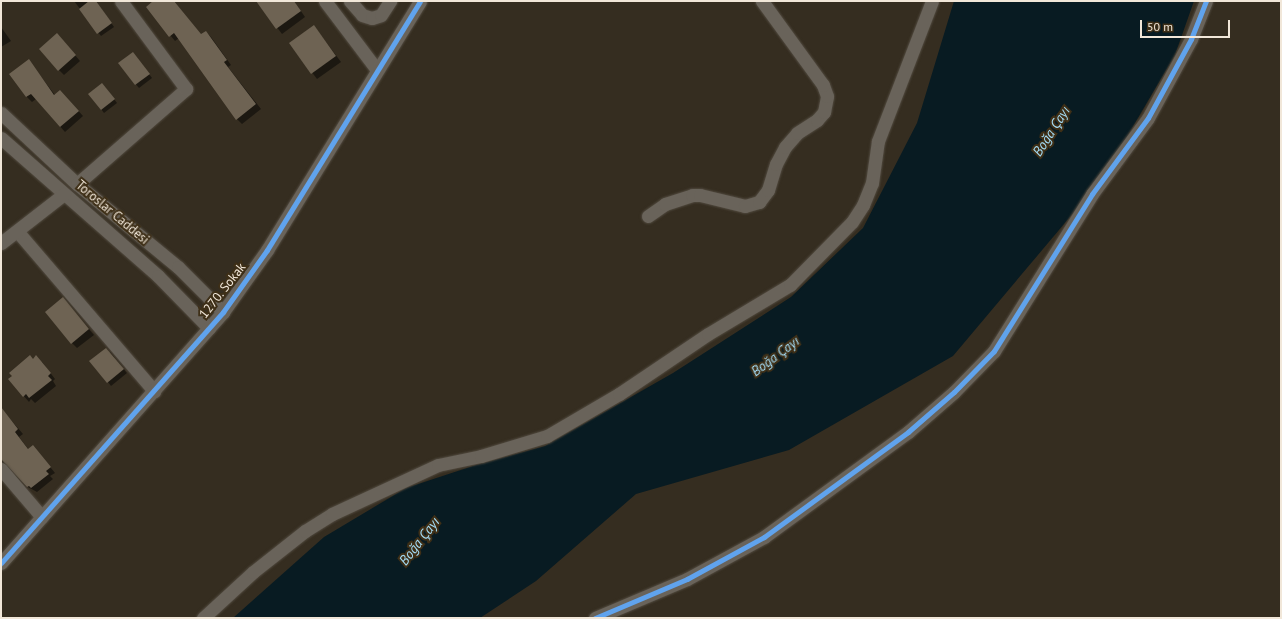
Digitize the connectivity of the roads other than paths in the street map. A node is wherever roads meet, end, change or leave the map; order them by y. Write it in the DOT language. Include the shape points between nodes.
graph roads {
  1 [pos="122,1"];
  2 [pos="325,1"];
  3 [pos="350,1"];
  4 [pos="390,1"];
  5 [pos="420,1"];
  6 [pos="762,1"];
  7 [pos="932,1"];
  8 [pos="1206,1"];
  9 [pos="377,70"];
  10 [pos="1,113"];
  11 [pos="1,138"];
  12 [pos="77,184"];
  13 [pos="64,194"];
  14 [pos="648,216"];
  15 [pos="17,231"];
  16 [pos="1,243"];
  17 [pos="222,312"];
  18 [pos="209,328"];
  19 [pos="154,391"];
  20 [pos="1,469"];
  21 [pos="42,517"];
  22 [pos="1,563"];
  23 [pos="203,618"];
  24 [pos="595,618"];
  1 -- 12 [label="street" via="186,89"];
  2 -- 9 [label="street"];
  3 -- 4 [label="street" via="362,15 372,18 384,12"];
  5 -- 9 [label="street, 1270. Sokak"];
  6 -- 14 [label="street" via="823,85 827,96 824,112 817,120 797,133 785,147 776,164 768,190 759,202 745,206 700,195 692,196 665,204"];
  7 -- 23 [label="street" via="878,141 872,183 863,205 852,222 790,285 708,334 619,394 547,436 481,456 438,465 332,514 305,531 253,572"];
  8 -- 24 [label="street" via="1191,39 1148,118 1092,194 994,352 954,392 908,432 764,537 687,579"];
  9 -- 17 [label="street, 1270. Sokak" via="268,250"];
  10 -- 12 [label="street, Toroslar Caddesi"];
  11 -- 13 [label="street, Toroslar Caddesi"];
  12 -- 17 [label="street, Toroslar Caddesi" via="178,267"];
  13 -- 15 [label="street"];
  13 -- 18 [label="street, Toroslar Caddesi" via="158,276"];
  15 -- 16 [label="street"];
  15 -- 19 [label="street"];
  17 -- 18 [label="street, 1270. Sokak"];
  18 -- 19 [label="street, 1270. Sokak"];
  19 -- 21 [label="street, 1270. Sokak"];
  20 -- 21 [label="street"];
  21 -- 22 [label="street, 1270. Sokak"];
}
